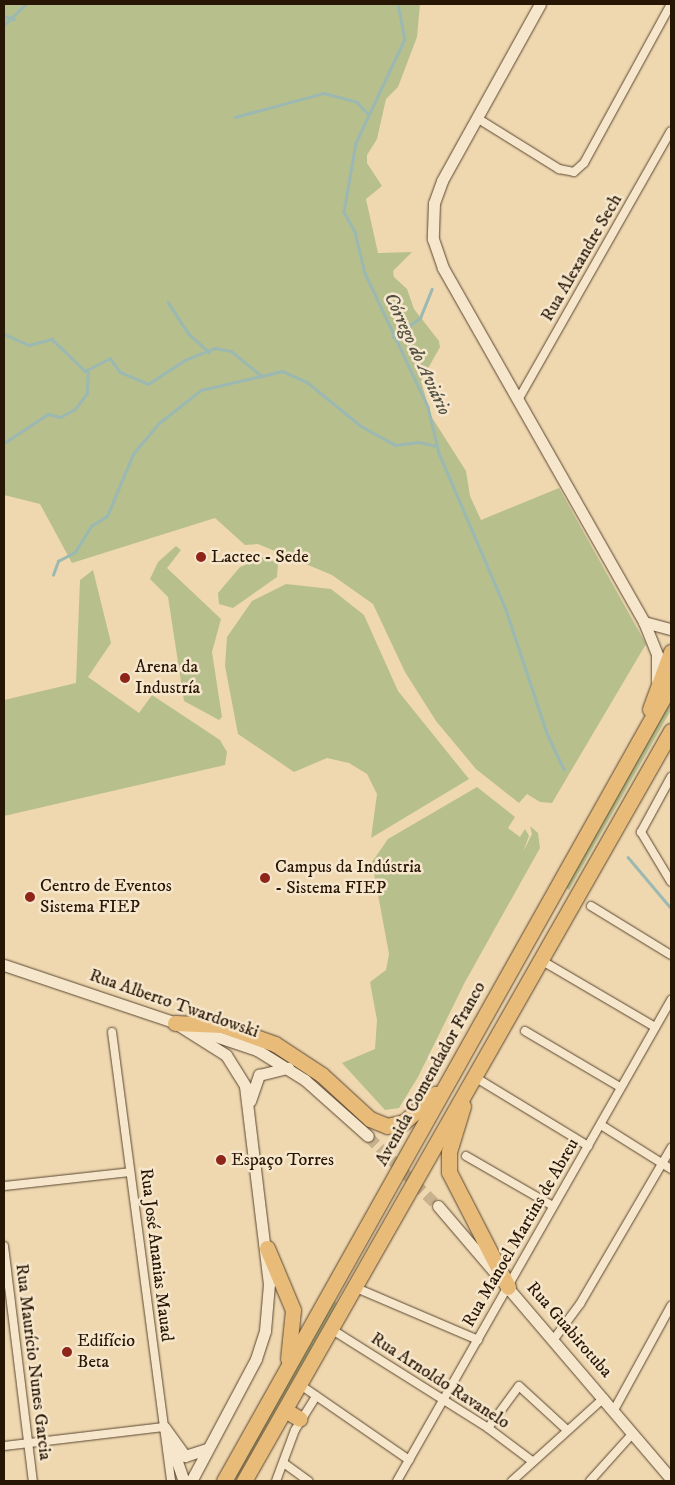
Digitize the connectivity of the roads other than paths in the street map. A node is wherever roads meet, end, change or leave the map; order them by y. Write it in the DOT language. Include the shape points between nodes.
graph roads {
  1 [pos="540,4"];
  2 [pos="671,4"];
  3 [pos="477,118"];
  4 [pos="671,130"];
  5 [pos="518,400"];
  6 [pos="644,622"];
  7 [pos="671,629"];
  8 [pos="671,652"];
  9 [pos="671,684"];
  10 [pos="656,689"];
  11 [pos="671,731"];
  12 [pos="642,738"];
  13 [pos="671,777"];
  14 [pos="671,882"];
  15 [pos="591,906"];
  16 [pos="671,955"];
  17 [pos="539,959"];
  18 [pos="4,965"];
  19 [pos="671,1000"];
  20 [pos="175,1023"];
  21 [pos="655,1027"];
  22 [pos="525,1030"];
  23 [pos="112,1032"];
  24 [pos="290,1068"];
  25 [pos="449,1080"];
  26 [pos="469,1082"];
  27 [pos="620,1087"];
  28 [pos="249,1105"];
  29 [pos="600,1125"];
  30 [pos="368,1136"];
  31 [pos="588,1146"];
  32 [pos="671,1148"];
  33 [pos="466,1156"];
  34 [pos="662,1163"];
  35 [pos="671,1168"];
  36 [pos="130,1172"];
  37 [pos="4,1186"];
  38 [pos="438,1206"];
  39 [pos="553,1206"];
  40 [pos="4,1246"];
  41 [pos="268,1248"];
  42 [pos="354,1287"];
  43 [pos="508,1287"];
  44 [pos="671,1306"];
  45 [pos="330,1329"];
  46 [pos="554,1339"];
  47 [pos="478,1340"];
  48 [pos="287,1369"];
  49 [pos="299,1384"];
  50 [pos="316,1396"];
  51 [pos="604,1398"];
  52 [pos="443,1401"];
  53 [pos="285,1410"];
  54 [pos="614,1410"];
  55 [pos="300,1419"];
  56 [pos="164,1427"];
  57 [pos="488,1428"];
  58 [pos="566,1429"];
  59 [pos="633,1433"];
  60 [pos="28,1443"];
  61 [pos="4,1446"];
  62 [pos="207,1449"];
  63 [pos="409,1460"];
  64 [pos="532,1461"];
  65 [pos="285,1464"];
  66 [pos="667,1479"];
  67 [pos="33,1481"];
  68 [pos="171,1481"];
  69 [pos="184,1481"];
  70 [pos="191,1481"];
  71 [pos="224,1481"];
  72 [pos="244,1481"];
  73 [pos="276,1481"];
  74 [pos="308,1481"];
  75 [pos="397,1481"];
  76 [pos="512,1481"];
  77 [pos="590,1481"];
  1 -- 3 [label="main road"];
  2 -- 3 [label="street" via="584,163 574,172 558,169"];
  3 -- 5 [label="main road" via="438,192 433,239 443,268"];
  4 -- 5 [label="street, Rua Alexandre Sech"];
  5 -- 6 [label="main road"];
  6 -- 7 [label="main road"];
  6 -- 10 [label="main road" via="657,655"];
  8 -- 10 [label="highway"];
  9 -- 12 [label="highway, Avenida Comendador Franco"];
  10 -- 12 [label="highway"];
  11 -- 17 [label="highway, Avenida Comendador Franco"];
  12 -- 25 [label="highway, Avenida Comendador Franco"];
  13 -- 14 [label="street" via="641,832"];
  15 -- 16 [label="street"];
  17 -- 21 [label="street"];
  17 -- 26 [label="highway, Avenida Comendador Franco"];
  18 -- 20 [label="main road, Rua Alberto Twardowski"];
  19 -- 21 [label="street, Rua Manoel Martins de Abreu"];
  20 -- 24 [label="main road, Rua Alberto Twardowski" via="241,1043"];
  20 -- 25 [label="highway" via="222,1024 275,1044 322,1075 366,1116 387,1126 414,1115"];
  20 -- 28 [label="main road" via="226,1055 241,1075"];
  21 -- 27 [label="street, Rua Manoel Martins de Abreu"];
  22 -- 27 [label="street"];
  23 -- 36 [label="street, Rua José Ananias Mauad"];
  24 -- 28 [label="main road" via="258,1074"];
  24 -- 30 [label="main road, Rua Alberto Twardowski"];
  25 -- 48 [label="highway, Avenida Comendador Franco"];
  26 -- 31 [label="street"];
  26 -- 42 [label="highway, Avenida Comendador Franco"];
  26 -- 43 [label="highway" via="449,1152 449,1172"];
  27 -- 29 [label="street, Rua Manoel Martins de Abreu"];
  28 -- 41 [label="main road"];
  29 -- 31 [label="street, Rua Manoel Martins de Abreu"];
  29 -- 34 [label="street"];
  31 -- 39 [label="street, Rua Manoel Martins de Abreu"];
  32 -- 34 [label="street"];
  33 -- 39 [label="street"];
  34 -- 35 [label="street"];
  34 -- 46 [label="street"];
  36 -- 37 [label="street"];
  36 -- 56 [label="street, Rua José Ananias Mauad"];
  38 -- 43 [label="main road, Rua Guabirotuba"];
  39 -- 43 [label="street, Rua Manoel Martins de Abreu"];
  40 -- 60 [label="street, Rua Maurício Nunes Garcia"];
  41 -- 48 [label="highway" via="293,1310"];
  41 -- 62 [label="main road" via="268,1310 262,1344"];
  42 -- 45 [label="highway, Avenida Comendador Franco"];
  42 -- 47 [label="street"];
  43 -- 46 [label="main road, Rua Guabirotuba"];
  43 -- 47 [label="street, Rua Manoel Martins de Abreu"];
  44 -- 54 [label="street"];
  45 -- 49 [label="highway, Avenida Comendador Franco"];
  45 -- 52 [label="street, Rua Arnoldo Ravanelo"];
  46 -- 51 [label="main road, Rua Guabirotuba"];
  47 -- 52 [label="street, Rua Manoel Martins de Abreu"];
  48 -- 71 [label="highway, Avenida Comendador Franco"];
  49 -- 50 [label="street"];
  49 -- 53 [label="highway, Avenida Comendador Franco"];
  50 -- 55 [label="street"];
  50 -- 63 [label="street"];
  51 -- 54 [label="main road, Rua Guabirotuba"];
  51 -- 58 [label="street"];
  52 -- 57 [label="street, Rua Arnoldo Ravanelo"];
  52 -- 63 [label="street, Rua Manoel Martins de Abreu"];
  53 -- 55 [label="highway"];
  53 -- 72 [label="highway, Avenida Comendador Franco"];
  54 -- 59 [label="main road, Rua Guabirotuba"];
  55 -- 65 [label="street"];
  56 -- 60 [label="street"];
  56 -- 62 [label="main road" via="185,1456"];
  56 -- 68 [label="street, Rua José Ananias Mauad"];
  56 -- 69 [label="main road"];
  57 -- 58 [label="street" via="519,1386"];
  57 -- 64 [label="street, Rua Arnoldo Ravanelo"];
  58 -- 64 [label="street"];
  59 -- 66 [label="main road, Rua Guabirotuba"];
  59 -- 77 [label="street"];
  60 -- 61 [label="street"];
  60 -- 67 [label="street, Rua Maurício Nunes Garcia"];
  62 -- 70 [label="main road"];
  63 -- 75 [label="street, Rua Manoel Martins de Abreu"];
  64 -- 76 [label="street"];
  65 -- 73 [label="street"];
  65 -- 74 [label="street"];
}
